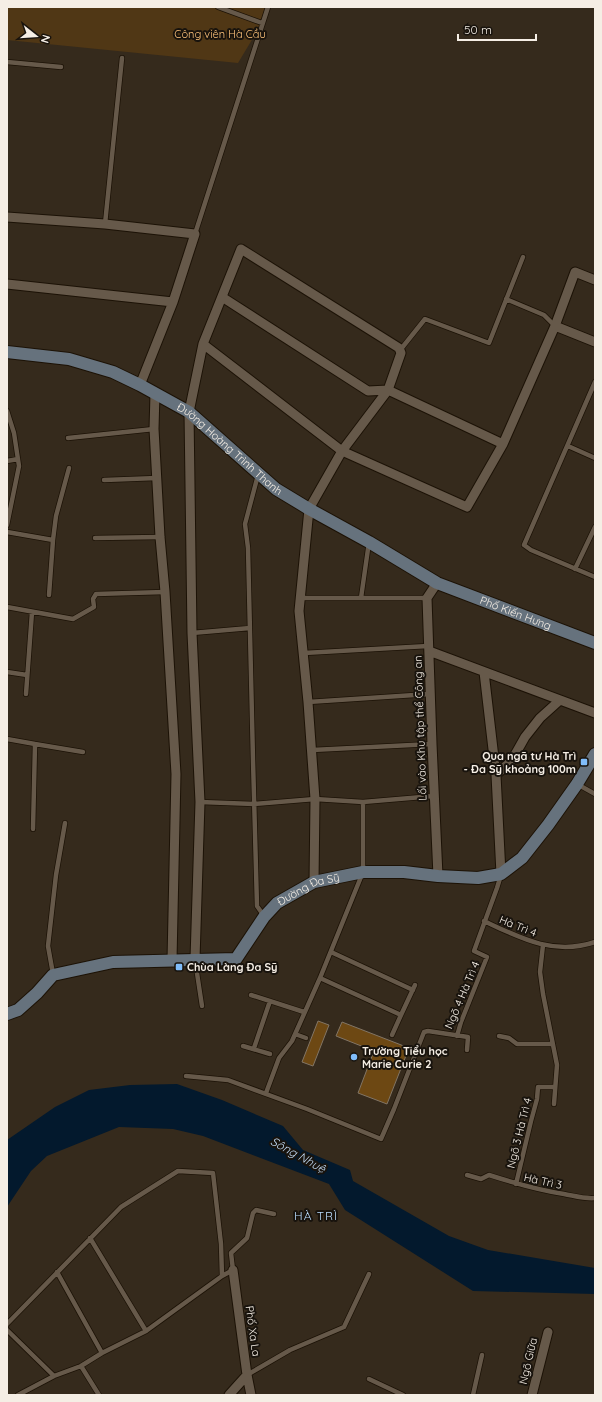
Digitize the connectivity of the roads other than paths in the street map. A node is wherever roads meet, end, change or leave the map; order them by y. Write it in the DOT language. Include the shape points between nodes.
graph roads {
  1 [pos="218,7"];
  2 [pos="268,7"];
  3 [pos="262,23"];
  4 [pos="122,58"];
  5 [pos="7,62"];
  6 [pos="61,68"];
  7 [pos="7,217"];
  8 [pos="105,224"];
  9 [pos="195,234"];
  10 [pos="523,258"];
  11 [pos="595,280"];
  12 [pos="7,284"];
  13 [pos="222,297"];
  14 [pos="506,299"];
  15 [pos="173,302"];
  16 [pos="555,326"];
  17 [pos="595,342"];
  18 [pos="203,344"];
  19 [pos="401,349"];
  20 [pos="7,352"];
  21 [pos="595,382"];
  22 [pos="140,385"];
  23 [pos="388,390"];
  24 [pos="154,393"];
  25 [pos="7,411"];
  26 [pos="189,412"];
  27 [pos="154,429"];
  28 [pos="68,438"];
  29 [pos="503,444"];
  30 [pos="568,446"];
  31 [pos="342,451"];
  32 [pos="18,458"];
  33 [pos="595,458"];
  34 [pos="7,461"];
  35 [pos="69,468"];
  36 [pos="258,474"];
  37 [pos="157,478"];
  38 [pos="104,480"];
  39 [pos="309,509"];
  40 [pos="7,525"];
  41 [pos="595,526"];
  42 [pos="7,532"];
  43 [pos="160,537"];
  44 [pos="95,538"];
  45 [pos="53,540"];
  46 [pos="369,542"];
  47 [pos="575,569"];
  48 [pos="595,577"];
  49 [pos="437,583"];
  50 [pos="165,592"];
  51 [pos="49,595"];
  52 [pos="300,598"];
  53 [pos="361,598"];
  54 [pos="427,598"];
  55 [pos="7,607"];
  56 [pos="32,612"];
  57 [pos="250,628"];
  58 [pos="192,633"];
  59 [pos="595,643"];
  60 [pos="428,648"];
  61 [pos="304,653"];
  62 [pos="7,672"];
  63 [pos="484,672"];
  64 [pos="27,675"];
  65 [pos="26,694"];
  66 [pos="430,694"];
  67 [pos="560,700"];
  68 [pos="308,702"];
  69 [pos="595,713"];
  70 [pos="7,739"];
  71 [pos="35,744"];
  72 [pos="432,744"];
  73 [pos="312,750"];
  74 [pos="83,752"];
  75 [pos="595,754"];
  76 [pos="496,775"];
  77 [pos="577,784"];
  78 [pos="595,794"];
  79 [pos="434,796"];
  80 [pos="315,799"];
  81 [pos="200,802"];
  82 [pos="363,802"];
  83 [pos="254,804"];
  84 [pos="65,823"];
  85 [pos="33,829"];
  86 [pos="363,872"];
  87 [pos="501,874"];
  88 [pos="438,876"];
  89 [pos="314,882"];
  90 [pos="264,917"];
  91 [pos="484,921"];
  92 [pos="595,942"];
  93 [pos="543,945"];
  94 [pos="331,952"];
  95 [pos="195,959"];
  96 [pos="172,960"];
  97 [pos="53,975"];
  98 [pos="320,978"];
  99 [pos="251,995"];
  100 [pos="270,1001"];
  101 [pos="202,1006"];
  102 [pos="304,1012"];
  103 [pos="7,1014"];
  104 [pos="401,1015"];
  105 [pos="295,1034"];
  106 [pos="392,1035"];
  107 [pos="457,1036"];
  108 [pos="499,1036"];
  109 [pos="306,1038"];
  110 [pos="553,1044"];
  111 [pos="243,1046"];
  112 [pos="254,1048"];
  113 [pos="467,1050"];
  114 [pos="270,1054"];
  115 [pos="186,1076"];
  116 [pos="554,1087"];
  117 [pos="266,1094"];
  118 [pos="554,1104"];
  119 [pos="467,1175"];
  120 [pos="516,1184"];
  121 [pos="595,1198"];
  122 [pos="274,1214"];
  123 [pos="90,1238"];
  124 [pos="233,1270"];
  125 [pos="57,1272"];
  126 [pos="368,1274"];
  127 [pos="222,1276"];
  128 [pos="7,1324"];
  129 [pos="7,1330"];
  130 [pos="146,1331"];
  131 [pos="548,1332"];
  132 [pos="102,1353"];
  133 [pos="482,1355"];
  134 [pos="81,1366"];
  135 [pos="247,1375"];
  136 [pos="54,1376"];
  137 [pos="369,1379"];
  138 [pos="18,1395"];
  139 [pos="99,1395"];
  140 [pos="229,1395"];
  141 [pos="251,1395"];
  142 [pos="403,1395"];
  143 [pos="473,1395"];
  144 [pos="533,1395"];
  1 -- 3 [label="lane"];
  2 -- 3 [label="lane"];
  3 -- 9 [label="lane"];
  4 -- 8 [label="lane"];
  5 -- 6 [label="lane"];
  7 -- 8 [label="street"];
  8 -- 9 [label="street"];
  9 -- 15 [label="street"];
  10 -- 14 [label="lane"];
  11 -- 16 [label="street" via="575,272"];
  12 -- 15 [label="street"];
  13 -- 18 [label="street"];
  13 -- 19 [label="street" via="241,249"];
  13 -- 23 [label="street" via="368,391"];
  14 -- 16 [label="lane" via="544,316"];
  14 -- 19 [label="lane" via="489,343 425,319"];
  15 -- 22 [label="street"];
  16 -- 17 [label="street"];
  16 -- 29 [label="street"];
  18 -- 26 [label="street"];
  18 -- 31 [label="street"];
  19 -- 23 [label="street"];
  20 -- 22 [label="street, Đường Hoàng Trình Thanh" via="69,359 113,372"];
  21 -- 30 [label="lane"];
  22 -- 24 [label="street, Đường Hoàng Trình Thanh"];
  23 -- 29 [label="street"];
  23 -- 31 [label="street"];
  24 -- 26 [label="street, Đường Hoàng Trình Thanh"];
  24 -- 27 [label="street"];
  25 -- 32 [label="lane"];
  26 -- 36 [label="street, Đường Hoàng Trình Thanh"];
  26 -- 58 [label="street"];
  27 -- 28 [label="lane"];
  27 -- 37 [label="street"];
  29 -- 31 [label="street" via="467,507"];
  30 -- 33 [label="lane"];
  30 -- 47 [label="lane" via="524,545"];
  31 -- 39 [label="street"];
  32 -- 34 [label="lane"];
  32 -- 40 [label="lane" via="19,466"];
  35 -- 45 [label="lane" via="56,516"];
  36 -- 39 [label="street, Đường Hoàng Trình Thanh" via="276,489"];
  36 -- 57 [label="lane" via="245,524"];
  37 -- 38 [label="lane"];
  37 -- 43 [label="street"];
  39 -- 46 [label="street, Đường Hoàng Trình Thanh"];
  39 -- 52 [label="street"];
  41 -- 47 [label="lane"];
  42 -- 45 [label="lane"];
  43 -- 44 [label="lane"];
  43 -- 50 [label="street"];
  45 -- 51 [label="lane"];
  46 -- 49 [label="street, Đường Hoàng Trình Thanh"];
  46 -- 53 [label="lane"];
  47 -- 48 [label="lane"];
  49 -- 54 [label="street"];
  49 -- 59 [label="street, Phố Kiến Hưng"];
  50 -- 56 [label="lane" via="96,594 93,599 94,607 73,619"];
  50 -- 96 [label="street" via="176,774"];
  52 -- 53 [label="lane"];
  52 -- 61 [label="street"];
  53 -- 54 [label="lane"];
  54 -- 60 [label="street, Lối vào Khu tập thể Công an"];
  55 -- 56 [label="lane"];
  56 -- 64 [label="lane"];
  57 -- 58 [label="lane"];
  57 -- 83 [label="lane"];
  58 -- 81 [label="street"];
  60 -- 61 [label="lane"];
  60 -- 63 [label="street"];
  60 -- 66 [label="street, Lối vào Khu tập thể Công an"];
  61 -- 68 [label="street"];
  62 -- 64 [label="lane"];
  63 -- 67 [label="street"];
  63 -- 76 [label="street"];
  64 -- 65 [label="lane"];
  66 -- 68 [label="lane"];
  66 -- 72 [label="street, Lối vào Khu tập thể Công an"];
  67 -- 69 [label="street"];
  67 -- 76 [label="street" via="540,718 512,760"];
  68 -- 73 [label="street"];
  70 -- 71 [label="lane"];
  71 -- 74 [label="lane"];
  71 -- 85 [label="lane"];
  72 -- 73 [label="lane"];
  72 -- 79 [label="street, Lối vào Khu tập thể Công an"];
  73 -- 80 [label="street"];
  75 -- 77 [label="street, Đường Đa Sỹ"];
  76 -- 87 [label="street"];
  77 -- 78 [label="lane"];
  77 -- 87 [label="street, Đường Đa Sỹ" via="522,858"];
  79 -- 82 [label="lane"];
  79 -- 88 [label="street, Lối vào Khu tập thể Công an"];
  80 -- 82 [label="lane"];
  80 -- 83 [label="lane"];
  80 -- 89 [label="street"];
  81 -- 83 [label="lane"];
  81 -- 95 [label="street"];
  82 -- 86 [label="lane"];
  83 -- 90 [label="lane" via="257,906"];
  84 -- 97 [label="lane" via="48,946"];
  86 -- 88 [label="street, Đường Đa Sỹ" via="404,872"];
  86 -- 89 [label="street, Đường Đa Sỹ"];
  86 -- 94 [label="lane"];
  87 -- 88 [label="street, Đường Đa Sỹ" via="478,878"];
  87 -- 91 [label="lane, Hà Trì 4"];
  89 -- 90 [label="street, Đường Đa Sỹ" via="276,903"];
  90 -- 95 [label="street, Đường Đa Sỹ" via="236,959"];
  91 -- 93 [label="lane, Hà Trì 4" via="524,940"];
  91 -- 107 [label="lane, Ngõ 4 Hà Trì 4" via="474,951 488,957"];
  92 -- 93 [label="lane, Hà Trì 4" via="566,948"];
  93 -- 110 [label="lane" via="540,972"];
  94 -- 98 [label="lane"];
  94 -- 104 [label="lane" via="414,987"];
  95 -- 96 [label="street, Đường Đa Sỹ"];
  95 -- 101 [label="lane"];
  96 -- 97 [label="street, Đường Đa Sỹ" via="113,962"];
  97 -- 103 [label="street" via="18,1010"];
  98 -- 102 [label="lane"];
  98 -- 104 [label="lane"];
  99 -- 100 [label="lane"];
  100 -- 102 [label="lane"];
  100 -- 112 [label="lane"];
  102 -- 105 [label="lane"];
  104 -- 106 [label="lane"];
  105 -- 109 [label="lane"];
  105 -- 117 [label="lane" via="280,1058"];
  107 -- 113 [label="lane" via="468,1037"];
  107 -- 117 [label="lane, Ngõ 4 Hà Trì 4" via="424,1032 381,1139"];
  108 -- 110 [label="lane" via="509,1038 517,1044"];
  110 -- 116 [label="lane" via="557,1064"];
  111 -- 112 [label="lane"];
  112 -- 114 [label="lane"];
  115 -- 117 [label="lane" via="228,1080"];
  116 -- 118 [label="lane"];
  116 -- 120 [label="lane, Ngõ 3 Hà Trì 4" via="538,1087"];
  119 -- 120 [label="lane, Hà Trì 3" via="481,1179 489,1174"];
  120 -- 121 [label="lane, Hà Trì 3"];
  122 -- 124 [label="lane" via="256,1210 253,1213 246,1238 231,1252"];
  123 -- 125 [label="lane"];
  123 -- 127 [label="lane" via="121,1206 178,1171 213,1173"];
  123 -- 130 [label="lane"];
  124 -- 127 [label="lane"];
  124 -- 135 [label="street, Phố Xa La"];
  125 -- 128 [label="lane"];
  125 -- 132 [label="lane"];
  126 -- 135 [label="lane" via="344,1327 290,1350"];
  127 -- 130 [label="lane"];
  129 -- 136 [label="lane"];
  130 -- 132 [label="lane"];
  131 -- 144 [label="street, Ngõ Giữa"];
  132 -- 134 [label="lane"];
  133 -- 143 [label="lane"];
  134 -- 136 [label="lane"];
  134 -- 139 [label="lane"];
  135 -- 140 [label="street"];
  135 -- 141 [label="street, Phố Xa La"];
  136 -- 138 [label="lane"];
  137 -- 142 [label="lane"];
}
